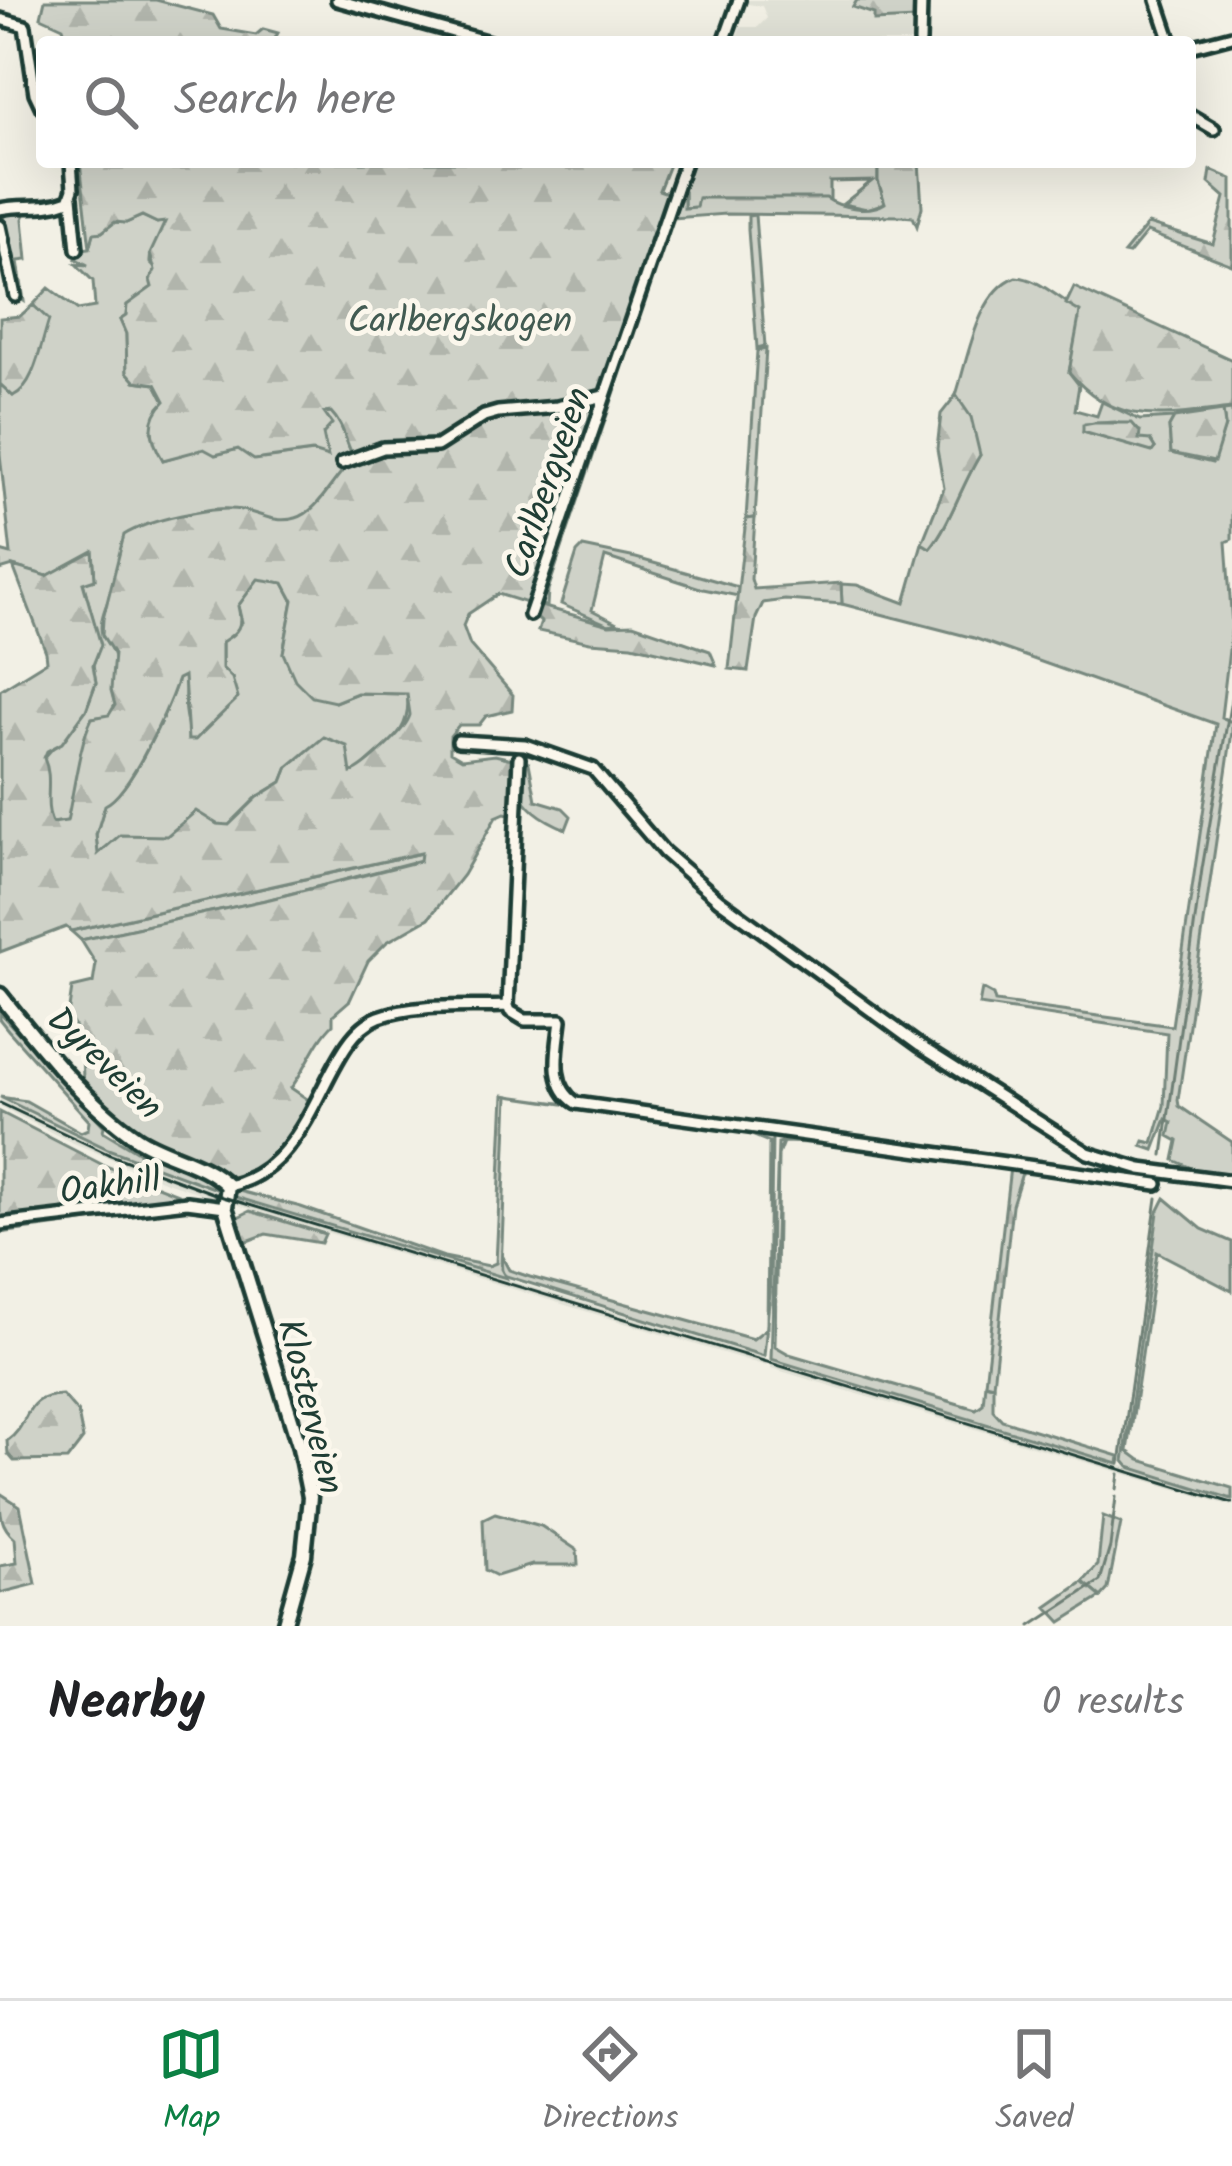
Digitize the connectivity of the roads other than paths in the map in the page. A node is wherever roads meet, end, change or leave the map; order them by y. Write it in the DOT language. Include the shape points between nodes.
graph roads {
  1 [pos="337,0"];
  2 [pos="739,0"];
  3 [pos="921,0"];
  4 [pos="1157,0"];
  5 [pos="0,20"];
  6 [pos="1232,35"];
  7 [pos="467,36"];
  8 [pos="726,36"];
  9 [pos="920,36"];
  10 [pos="1169,36"];
  11 [pos="1196,45"];
  12 [pos="36,95"];
  13 [pos="1196,119"];
  14 [pos="1214,129"];
  15 [pos="70,168"];
  16 [pos="683,168"];
  17 [pos="72,196"];
  18 [pos="0,209"];
  19 [pos="0,226"];
  20 [pos="77,250"];
  21 [pos="15,296"];
  22 [pos="604,396"];
  23 [pos="342,463"];
  24 [pos="530,615"];
  25 [pos="458,741"];
  26 [pos="519,758"];
  27 [pos="0,995"];
  28 [pos="508,1006"];
  29 [pos="1232,1181"];
  30 [pos="1157,1184"];
  31 [pos="228,1186"];
  32 [pos="225,1204"];
  33 [pos="0,1224"];
  34 [pos="284,1626"];
  1 -- 7 [label="street"];
  2 -- 8 [label="street"];
  3 -- 9 [label="street"];
  4 -- 10 [label="street"];
  5 -- 12 [label="street" via="28,33"];
  6 -- 11 [label="street"];
  13 -- 14 [label="street"];
  15 -- 17 [label="street"];
  16 -- 22 [label="street, Carlbergveien"];
  17 -- 18 [label="street"];
  17 -- 20 [label="street"];
  19 -- 21 [label="street"];
  22 -- 23 [label="street" via="498,412 432,447 383,448"];
  22 -- 24 [label="street, Carlbergveien"];
  25 -- 29 [label="street" via="525,745 592,770 719,900 920,1046 1088,1153"];
  26 -- 28 [label="street"];
  27 -- 31 [label="main road, Dyreveien" via="114,1120"];
  28 -- 30 [label="street" via="525,1020 561,1020 557,1076 576,1103"];
  28 -- 31 [label="street" via="410,1007 372,1021 332,1071 290,1146 250,1179"];
  31 -- 32 [label="main road"];
  32 -- 33 [label="street, Oakhill"];
  32 -- 34 [label="main road, Klosterveien" via="310,1497"];
}
